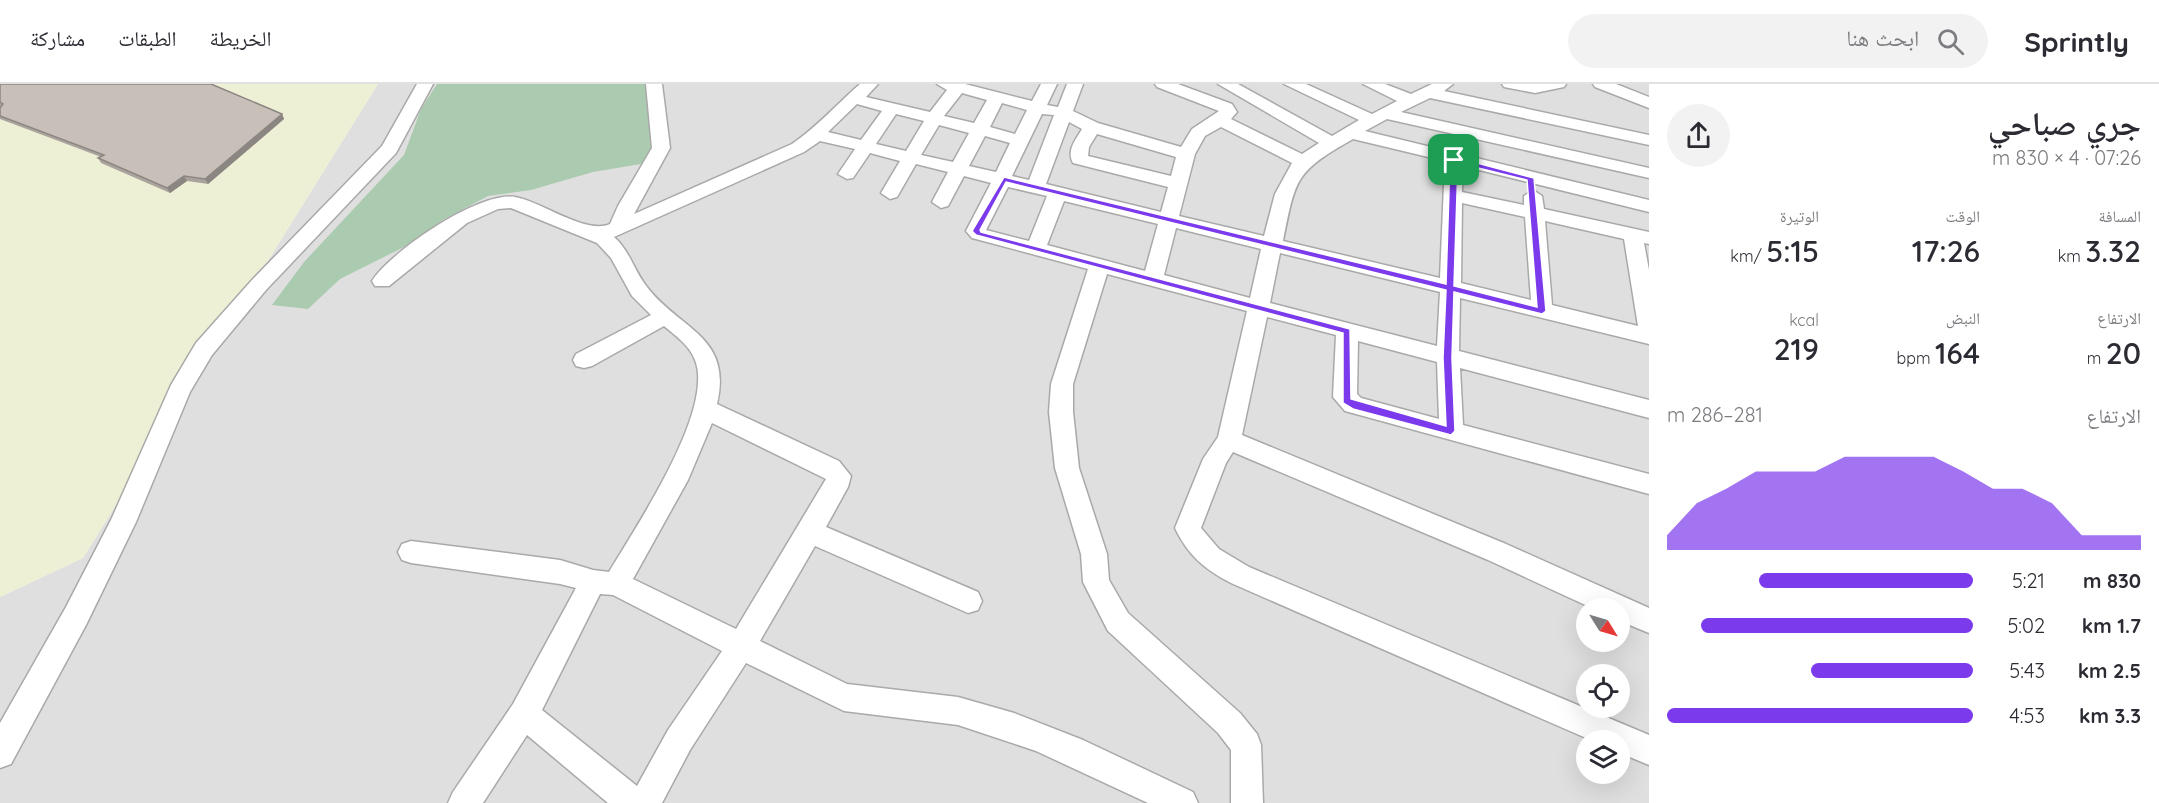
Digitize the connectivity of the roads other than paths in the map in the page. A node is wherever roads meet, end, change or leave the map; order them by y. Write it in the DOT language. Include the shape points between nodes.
graph roads {
  1 [pos="425,84"];
  2 [pos="654,84"];
  3 [pos="870,84"];
  4 [pos="1049,84"];
  5 [pos="1075,84"];
  6 [pos="1163,84"];
  7 [pos="1226,84"];
  8 [pos="1292,84"];
  9 [pos="1371,84"];
  10 [pos="1510,84"];
  11 [pos="1558,84"];
  12 [pos="1600,84"];
  13 [pos="952,86"];
  14 [pos="1438,88"];
  15 [pos="997,97"];
  16 [pos="855,99"];
  17 [pos="1412,101"];
  18 [pos="1649,103"];
  19 [pos="1037,106"];
  20 [pos="892,108"];
  21 [pos="1063,114"];
  22 [pos="1379,117"];
  23 [pos="934,118"];
  24 [pos="1221,120"];
  25 [pos="1092,127"];
  26 [pos="980,129"];
  27 [pos="1351,133"];
  28 [pos="817,135"];
  29 [pos="1020,140"];
  30 [pos="1649,140"];
  31 [pos="1332,143"];
  32 [pos="865,146"];
  33 [pos="1186,154"];
  34 [pos="913,157"];
  35 [pos="1454,160"];
  36 [pos="1302,161"];
  37 [pos="961,169"];
  38 [pos="1649,173"];
  39 [pos="847,174"];
  40 [pos="1530,178"];
  41 [pos="1004,179"];
  42 [pos="1179,184"];
  43 [pos="1036,186"];
  44 [pos="1058,192"];
  45 [pos="890,193"];
  46 [pos="1454,196"];
  47 [pos="941,202"];
  48 [pos="1649,206"];
  49 [pos="1535,212"];
  50 [pos="1167,219"];
  51 [pos="619,226"];
  52 [pos="597,233"];
  53 [pos="1641,237"];
  54 [pos="1272,246"];
  55 [pos="1036,247"];
  56 [pos="1100,265"];
  57 [pos="1152,279"];
  58 [pos="382,281"];
  59 [pos="1450,288"];
  60 [pos="1258,307"];
  61 [pos="1542,311"];
  62 [pos="666,316"];
  63 [pos="1649,330"];
  64 [pos="1347,331"];
  65 [pos="1649,336"];
  66 [pos="1448,358"];
  67 [pos="584,360"];
  68 [pos="705,409"];
  69 [pos="1649,409"];
  70 [pos="1451,431"];
  71 [pos="1229,441"];
  72 [pos="1649,484"];
  73 [pos="810,532"];
  74 [pos="411,552"];
  75 [pos="604,583"];
  76 [pos="968,601"];
  77 [pos="1649,621"];
  78 [pos="742,645"];
  79 [pos="524,714"];
  80 [pos="1649,750"];
  81 [pos="0,753"];
  82 [pos="464,803"];
  83 [pos="633,803"];
  84 [pos="645,803"];
  85 [pos="1182,803"];
  86 [pos="1246,803"];
  1 -- 81 [label="street" via="390,148 259,285 204,349 179,391 123,522 76,616"];
  2 -- 51 [label="street" via="661,148"];
  3 -- 16 [label="street"];
  4 -- 19 [label="street"];
  5 -- 21 [label="street"];
  6 -- 24 [label="street" via="1226,108 1228,112"];
  7 -- 31 [label="street"];
  8 -- 22 [label="street"];
  9 -- 17 [label="street"];
  10 -- 11 [label="street" via="1535,88"];
  12 -- 18 [label="street"];
  13 -- 15 [label="street"];
  13 -- 23 [label="street"];
  14 -- 17 [label="street"];
  14 -- 30 [label="street"];
  15 -- 19 [label="street"];
  15 -- 26 [label="street"];
  16 -- 20 [label="street"];
  16 -- 28 [label="street"];
  17 -- 22 [label="street"];
  19 -- 21 [label="street"];
  19 -- 29 [label="street"];
  20 -- 23 [label="street"];
  20 -- 32 [label="street"];
  21 -- 25 [label="street"];
  21 -- 43 [label="street"];
  22 -- 27 [label="street"];
  22 -- 38 [label="street"];
  23 -- 26 [label="street"];
  23 -- 34 [label="street"];
  24 -- 33 [label="street" via="1198,134"];
  24 -- 36 [label="street"];
  25 -- 33 [label="street"];
  25 -- 42 [label="street" via="1080,147 1079,159"];
  26 -- 29 [label="street"];
  26 -- 37 [label="street"];
  27 -- 31 [label="street"];
  27 -- 35 [label="street"];
  28 -- 32 [label="street"];
  28 -- 51 [label="street" via="765,164"];
  29 -- 41 [label="street"];
  31 -- 36 [label="street"];
  32 -- 34 [label="street"];
  32 -- 39 [label="street"];
  33 -- 42 [label="street"];
  34 -- 37 [label="street"];
  34 -- 45 [label="street"];
  35 -- 40 [label="street"];
  35 -- 46 [label="street"];
  36 -- 54 [label="street" via="1282,200"];
  37 -- 41 [label="street"];
  37 -- 47 [label="street"];
  40 -- 48 [label="street"];
  40 -- 49 [label="street"];
  41 -- 43 [label="street"];
  41 -- 55 [label="street" via="976,231"];
  42 -- 50 [label="street"];
  43 -- 44 [label="street"];
  44 -- 50 [label="street"];
  44 -- 55 [label="street"];
  46 -- 49 [label="street"];
  46 -- 59 [label="street"];
  49 -- 53 [label="street"];
  49 -- 61 [label="street"];
  50 -- 54 [label="street"];
  50 -- 57 [label="street"];
  51 -- 52 [label="street"];
  52 -- 58 [label="street" via="518,203 498,202 431,238"];
  52 -- 62 [label="street" via="617,251 643,296"];
  53 -- 63 [label="street"];
  54 -- 59 [label="street"];
  54 -- 60 [label="street"];
  55 -- 56 [label="street"];
  56 -- 57 [label="street"];
  56 -- 86 [label="street" via="1062,384 1061,412 1067,468 1094,554 1096,582 1118,622 1229,723 1246,745"];
  57 -- 60 [label="street"];
  59 -- 61 [label="street"];
  59 -- 66 [label="street"];
  60 -- 64 [label="street"];
  60 -- 71 [label="street"];
  61 -- 65 [label="street"];
  62 -- 67 [label="street"];
  62 -- 68 [label="street" via="705,357 710,369"];
  64 -- 66 [label="street"];
  64 -- 70 [label="street" via="1346,401"];
  66 -- 69 [label="street"];
  66 -- 70 [label="street"];
  68 -- 73 [label="street" via="830,468 838,476 836,488"];
  68 -- 75 [label="street" via="687,458"];
  70 -- 72 [label="street"];
  71 -- 77 [label="street" via="1497,552"];
  71 -- 80 [label="street" via="1215,459 1188,528 1194,543 1208,558"];
  73 -- 76 [label="street"];
  73 -- 78 [label="street"];
  74 -- 75 [label="street" via="560,572"];
  75 -- 78 [label="street"];
  75 -- 79 [label="street"];
  78 -- 84 [label="street" via="679,740"];
  78 -- 85 [label="street" via="844,697 959,711 1058,746"];
  79 -- 82 [label="street"];
  79 -- 83 [label="street"];
}
